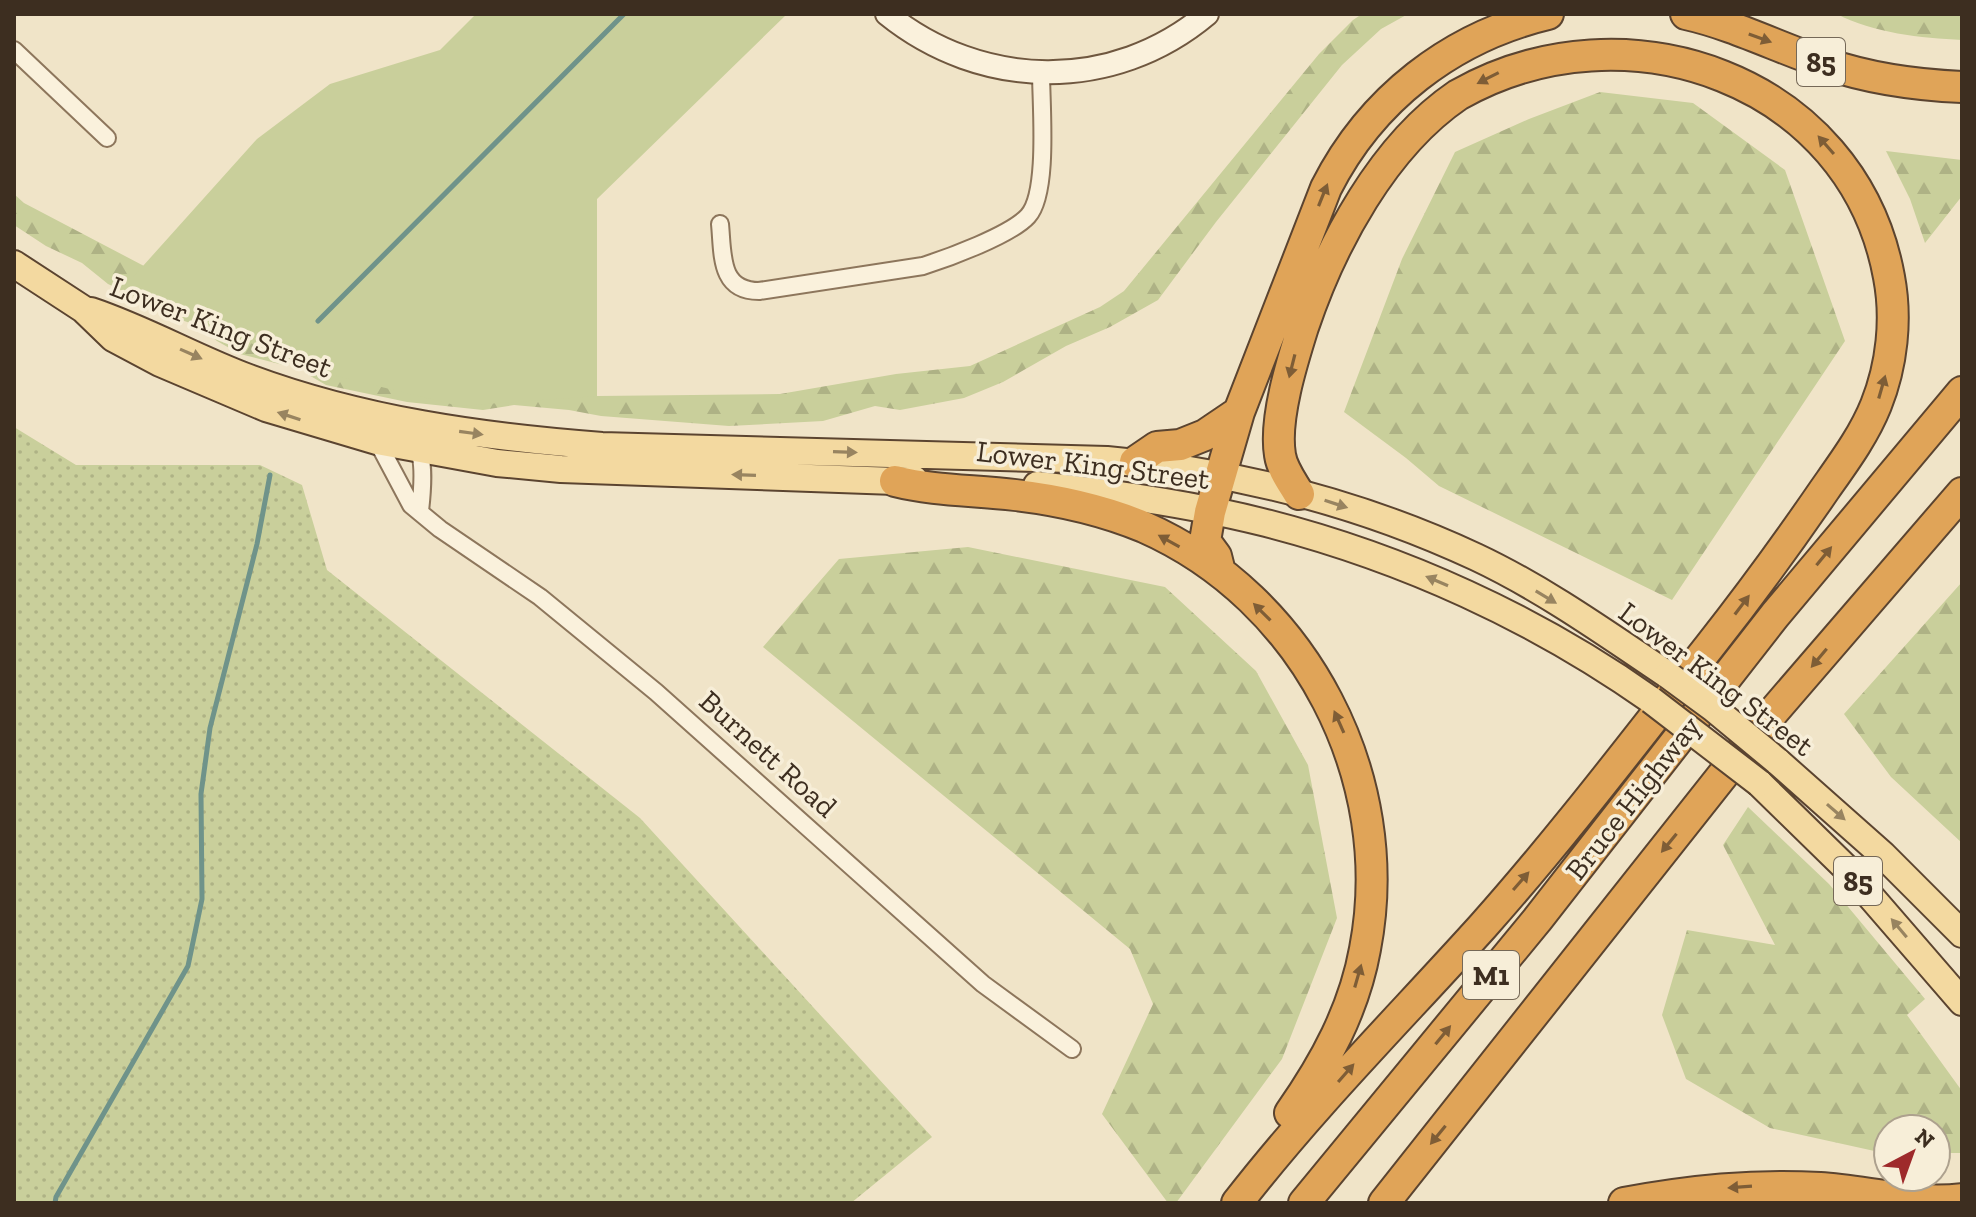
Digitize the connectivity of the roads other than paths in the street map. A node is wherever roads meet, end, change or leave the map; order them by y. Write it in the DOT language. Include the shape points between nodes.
graph roads {
  1 [pos="887,14"];
  2 [pos="1207,14"];
  3 [pos="1548,14"];
  4 [pos="1686,14"];
  5 [pos="14,50"];
  6 [pos="1041,72"];
  7 [pos="1962,87"];
  8 [pos="107,138"];
  9 [pos="720,224"];
  10 [pos="14,264"];
  11 [pos="83,309"];
  12 [pos="1962,392"];
  13 [pos="1239,412"];
  14 [pos="395,420"];
  15 [pos="377,441"];
  16 [pos="422,450"];
  17 [pos="1135,462"];
  18 [pos="1221,475"];
  19 [pos="895,481"];
  20 [pos="1962,493"];
  21 [pos="1299,494"];
  22 [pos="420,511"];
  23 [pos="1210,512"];
  24 [pos="1221,575"];
  25 [pos="1962,934"];
  26 [pos="1962,1002"];
  27 [pos="1072,1049"];
  28 [pos="1259,1175"];
  29 [pos="1962,1199"];
  30 [pos="1237,1203"];
  31 [pos="1304,1203"];
  32 [pos="1384,1203"];
  33 [pos="1624,1203"];
  1 -- 6 [label="street" via="963,59"];
  2 -- 6 [label="street" via="1133,59 1103,68"];
  13 -- 3 [label="highway, one-way" via="1326,188 1361,131 1435,62 1500,27"];
  4 -- 7 [label="highway, 85, one-way" via="1856,72"];
  5 -- 8 [label="street"];
  6 -- 9 [label="street" via="1041,187 1029,216 1016,226 923,266 745,291 725,270"];
  10 -- 11 [label="main road, Lower King Street"];
  11 -- 14 [label="main road, Lower King Street, one-way" via="248,378"];
  15 -- 11 [label="main road, Lower King Street, one-way" via="266,408 185,374 113,338"];
  31 -- 12 [label="highway, Bruce Highway / M1, one-way" via="1537,920 1775,615"];
  13 -- 17 [label="highway" via="1205,435 1157,447"];
  13 -- 18 [label="highway"];
  14 -- 16 [label="street"];
  14 -- 17 [label="main road, Lower King Street, one-way" via="602,446"];
  15 -- 16 [label="main road, Lower King Street"];
  15 -- 22 [label="street, Burnett Road" via="411,505"];
  19 -- 16 [label="main road, Lower King Street, one-way" via="561,469"];
  16 -- 22 [label="street"];
  17 -- 18 [label="main road, Lower King Street"];
  18 -- 21 [label="main road, Lower King Street"];
  18 -- 23 [label="highway"];
  19 -- 23 [label="main road, Lower King Street" via="922,478 1092,491"];
  24 -- 19 [label="highway, one-way" via="1169,540 1112,515 1015,495"];
  20 -- 32 [label="highway, Bruce Highway / M1, one-way" via="1768,718"];
  21 -- 25 [label="main road, Lower King Street, one-way, bridge" via="1373,516 1478,558 1668,675 1777,761"];
  28 -- 21 [label="highway, one-way" via="1588,803 1782,552 1856,443 1879,399 1893,306 1869,208 1834,153 1800,117 1758,85 1705,61 1644,48 1606,47 1543,56 1489,77 1416,128 1360,205 1325,268 1299,339 1281,422 1280,458"];
  22 -- 27 [label="street, Burnett Road" via="540,597 656,692 983,984"];
  23 -- 24 [label="highway" via="1205,541"];
  26 -- 23 [label="main road, Lower King Street / 85, one-way, bridge" via="1846,868 1759,783 1620,678 1461,591 1356,549"];
  28 -- 24 [label="highway, one-way" via="1269,1142 1315,1076 1348,1010 1369,926 1371,841 1361,784 1334,709 1286,636"];
  28 -- 30 [label="highway"];
  29 -- 33 [label="highway, one-way" via="1749,1186"];
}
